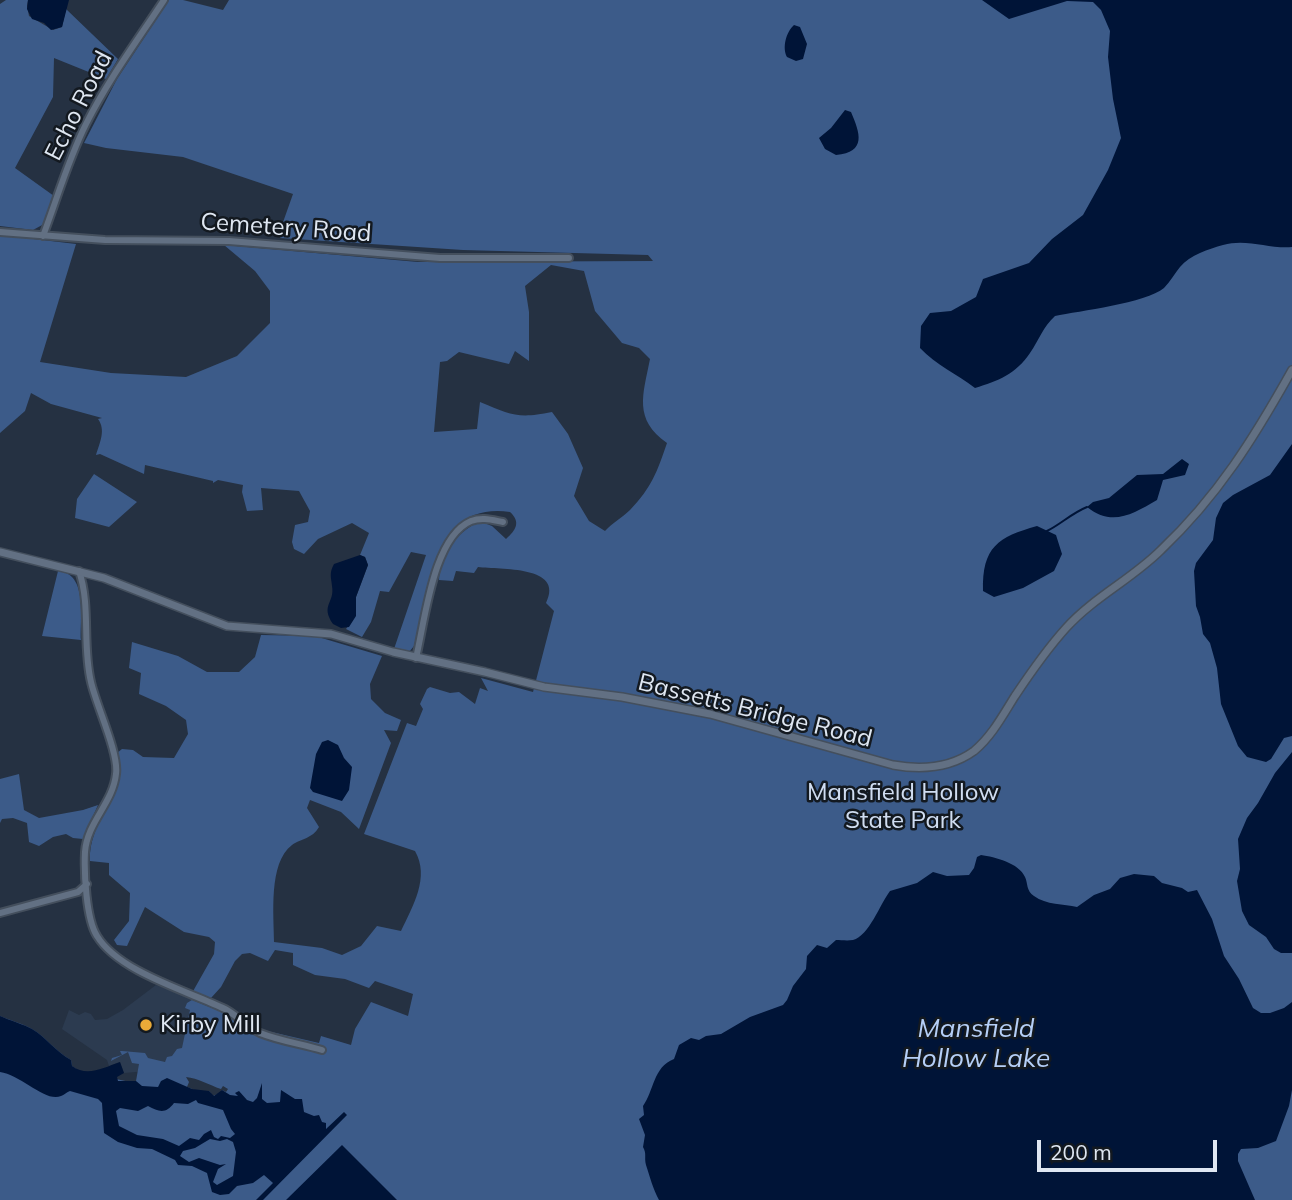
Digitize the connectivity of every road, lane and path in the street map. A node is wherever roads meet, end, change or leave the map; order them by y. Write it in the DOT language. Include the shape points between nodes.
graph roads {
  1 [pos="164,0"];
  2 [pos="0,232"];
  3 [pos="43,236"];
  4 [pos="569,258"];
  5 [pos="1292,370"];
  6 [pos="503,522"];
  7 [pos="0,552"];
  8 [pos="79,571"];
  9 [pos="96,575"];
  10 [pos="85,588"];
  11 [pos="416,658"];
  12 [pos="87,884"];
  13 [pos="78,892"];
  14 [pos="88,899"];
  15 [pos="0,913"];
  16 [pos="322,1050"];
  1 -- 3 [label="street, Echo Road" via="85,126"];
  2 -- 3 [label="street, Cemetery Road"];
  3 -- 4 [label="street, Cemetery Road" via="229,241 440,258"];
  5 -- 11 [label="street, Bassetts Bridge Road" via="1248,448 1186,524 1160,552 1073,621 1044,655 991,734 949,764 923,769 892,765 710,714 544,687"];
  6 -- 11 [label="street" via="472,521 445,546"];
  7 -- 8 [label="street, Bassetts Bridge Road"];
  8 -- 9 [label="street, Bassetts Bridge Road"];
  8 -- 10 [label="street"];
  9 -- 10 [label="street"];
  9 -- 11 [label="street, Bassetts Bridge Road" via="227,626 331,634"];
  10 -- 12 [label="street" via="90,681 117,772 112,792 89,833"];
  12 -- 13 [label="street"];
  12 -- 14 [label="street"];
  13 -- 14 [label="street"];
  13 -- 15 [label="street"];
  14 -- 16 [label="street" via="95,933 113,954 171,988 225,1009 258,1032"];
}
